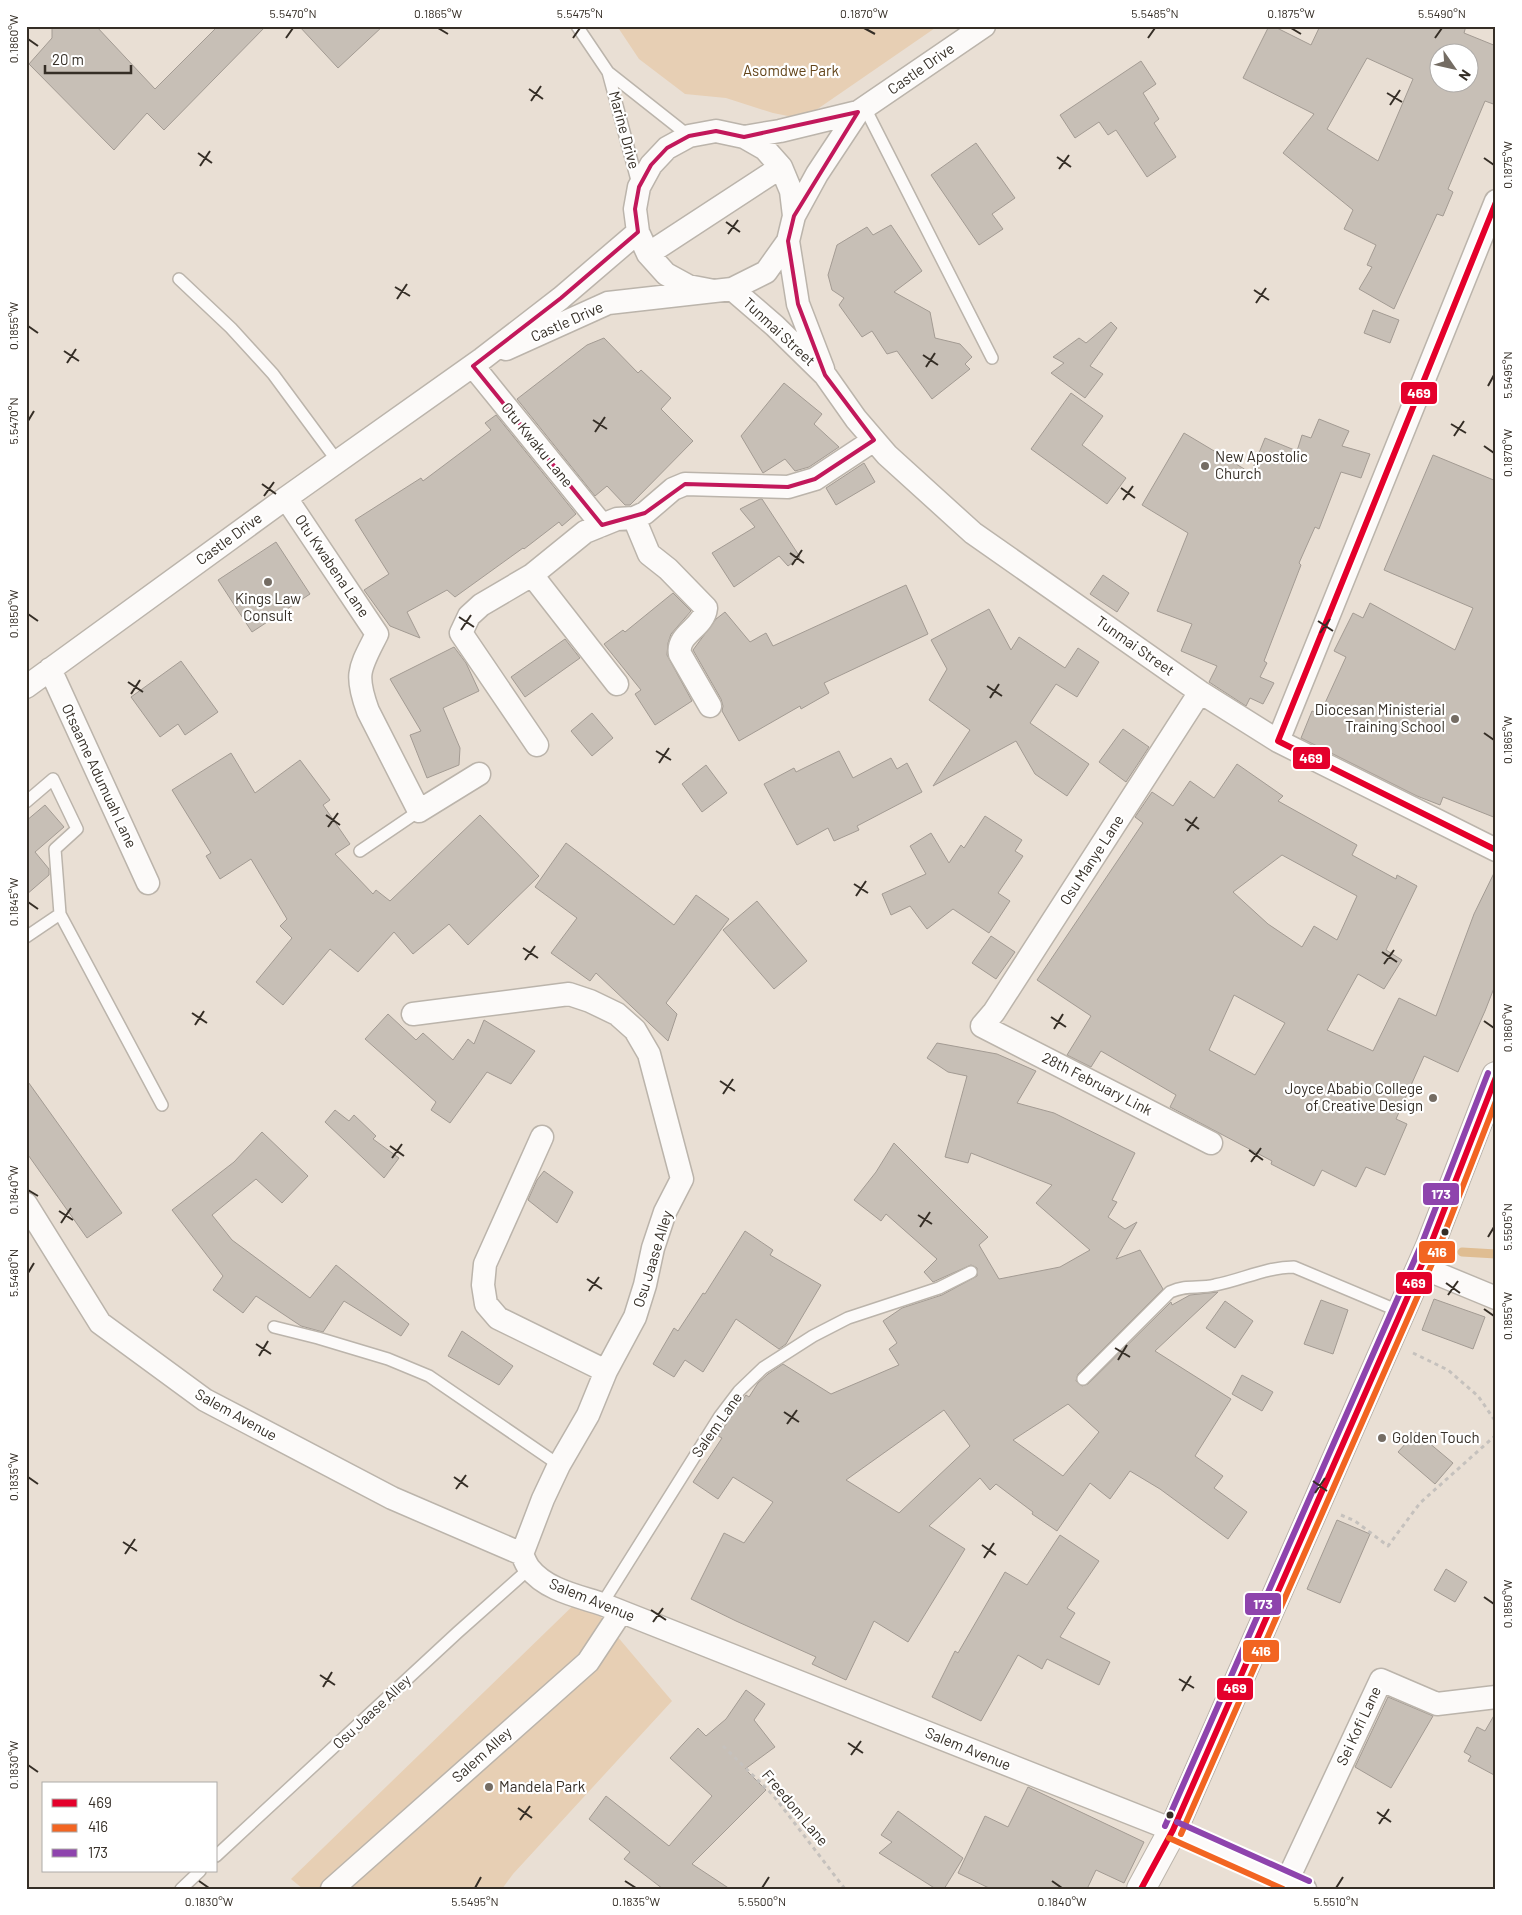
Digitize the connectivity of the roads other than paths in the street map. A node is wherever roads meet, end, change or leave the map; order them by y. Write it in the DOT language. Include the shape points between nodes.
graph roads {
  1 [pos="577,26"];
  2 [pos="984,26"];
  3 [pos="608,72"];
  4 [pos="862,110"];
  5 [pos="688,136"];
  6 [pos="744,137"];
  7 [pos="781,167"];
  8 [pos="639,187"];
  9 [pos="1496,201"];
  10 [pos="794,216"];
  11 [pos="638,232"];
  12 [pos="788,241"];
  13 [pos="648,254"];
  14 [pos="179,279"];
  15 [pos="723,290"];
  16 [pos="992,358"];
  17 [pos="477,362"];
  18 [pos="825,375"];
  19 [pos="874,440"];
  20 [pos="338,462"];
  21 [pos="286,498"];
  22 [pos="634,518"];
  23 [pos="602,526"];
  24 [pos="532,575"];
  25 [pos="50,669"];
  26 [pos="617,684"];
  27 [pos="26,687"];
  28 [pos="1200,692"];
  29 [pos="710,706"];
  30 [pos="1278,741"];
  31 [pos="538,745"];
  32 [pos="479,774"];
  33 [pos="26,802"];
  34 [pos="419,811"];
  35 [pos="1496,850"];
  36 [pos="360,851"];
  37 [pos="148,883"];
  38 [pos="60,914"];
  39 [pos="26,937"];
  40 [pos="413,1014"];
  41 [pos="982,1026"];
  42 [pos="1496,1076"];
  43 [pos="162,1106"];
  44 [pos="542,1137"];
  45 [pos="1211,1143"];
  46 [pos="26,1204"];
  47 [pos="1421,1267"];
  48 [pos="971,1272"];
  49 [pos="1496,1298"];
  50 [pos="1401,1312"];
  51 [pos="274,1327"];
  52 [pos="606,1371"];
  53 [pos="1082,1379"];
  54 [pos="559,1465"];
  55 [pos="525,1562"];
  56 [pos="612,1608"];
  57 [pos="1496,1696"];
  58 [pos="1173,1830"];
  59 [pos="218,1854"];
  60 [pos="199,1872"];
  61 [pos="1296,1885"];
  62 [pos="182,1889"];
  63 [pos="332,1889"];
  64 [pos="1141,1889"];
  1 -- 3 [label="lane, Marine Drive"];
  2 -- 4 [label="street, Castle Drive"];
  3 -- 5 [label="lane, Marine Drive"];
  3 -- 8 [label="lane, Marine Drive"];
  4 -- 6 [label="street, Castle Drive"];
  4 -- 10 [label="street, Castle Drive" via="817,174"];
  4 -- 16 [label="lane"];
  5 -- 6 [label="street" via="716,132"];
  5 -- 8 [label="street" via="667,148 650,165"];
  6 -- 7 [label="street" via="765,149"];
  7 -- 10 [label="street" via="791,191"];
  7 -- 13 [label="street"];
  8 -- 11 [label="street" via="635,209"];
  9 -- 30 [label="street"];
  10 -- 12 [label="street"];
  11 -- 13 [label="street"];
  11 -- 17 [label="street, Castle Drive" via="561,298"];
  12 -- 15 [label="street, Castle Drive" via="766,272"];
  12 -- 18 [label="street, Tunmai Street" via="798,304"];
  13 -- 15 [label="street" via="666,274 688,286"];
  14 -- 20 [label="lane" via="273,374"];
  15 -- 17 [label="street, Castle Drive" via="608,304"];
  15 -- 18 [label="street, Tunmai Street" via="775,326"];
  17 -- 20 [label="street, Castle Drive"];
  17 -- 23 [label="street, Otu Kwaku Lane"];
  18 -- 19 [label="street, Tunmai Street"];
  19 -- 22 [label="street" via="814,479 788,487 685,484"];
  19 -- 28 [label="street, Tunmai Street" via="973,533"];
  20 -- 21 [label="street, Castle Drive"];
  21 -- 25 [label="street, Castle Drive"];
  21 -- 34 [label="street, Otu Kwabena Lane" via="377,634 362,665 359,679 362,695"];
  22 -- 23 [label="street" via="617,519"];
  22 -- 29 [label="street" via="649,554 706,608 702,622 678,648"];
  23 -- 24 [label="street" via="586,532"];
  24 -- 26 [label="street"];
  24 -- 31 [label="street" via="481,606 469,616 461,633"];
  25 -- 27 [label="street, Castle Drive"];
  25 -- 37 [label="street, Otsaame Adumuah Lane"];
  28 -- 30 [label="street, Tunmai Street"];
  28 -- 41 [label="street, Osu Manye Lane"];
  30 -- 35 [label="street, Tunmai Street"];
  32 -- 34 [label="street"];
  33 -- 38 [label="lane" via="53,779 77,829 55,849"];
  34 -- 36 [label="lane"];
  38 -- 39 [label="lane"];
  38 -- 43 [label="lane"];
  40 -- 52 [label="street, Osu Jaase Alley" via="569,994 617,1014 635,1030 649,1054 682,1180 656,1239 635,1317"];
  41 -- 45 [label="street, 28th February Link"];
  42 -- 47 [label="main road"];
  44 -- 52 [label="street" via="485,1264 483,1285 486,1304 498,1318"];
  46 -- 55 [label="street, Salem Avenue" via="100,1323 205,1400 392,1498"];
  47 -- 49 [label="street"];
  47 -- 50 [label="main road"];
  48 -- 56 [label="lane, Salem Lane" via="933,1291 848,1318 763,1368 739,1391 720,1416"];
  50 -- 53 [label="lane" via="1294,1267 1278,1267 1212,1286 1182,1286 1170,1292"];
  50 -- 58 [label="main road"];
  51 -- 54 [label="lane" via="388,1359 429,1376"];
  52 -- 54 [label="street, Osu Jaase Alley" via="588,1415"];
  54 -- 55 [label="street, Osu Jaase Alley" via="543,1499"];
  55 -- 56 [label="street, Salem Avenue" via="545,1582 560,1590"];
  55 -- 59 [label="lane, Osu Jaase Alley" via="458,1632"];
  56 -- 58 [label="street, Salem Avenue"];
  56 -- 63 [label="street, Salem Alley" via="588,1662"];
  57 -- 61 [label="street, Sei Kofi Lane" via="1437,1704 1381,1680"];
  58 -- 61 [label="street, Salem Avenue"];
  58 -- 64 [label="main road"];
  60 -- 62 [label="lane"];
}
